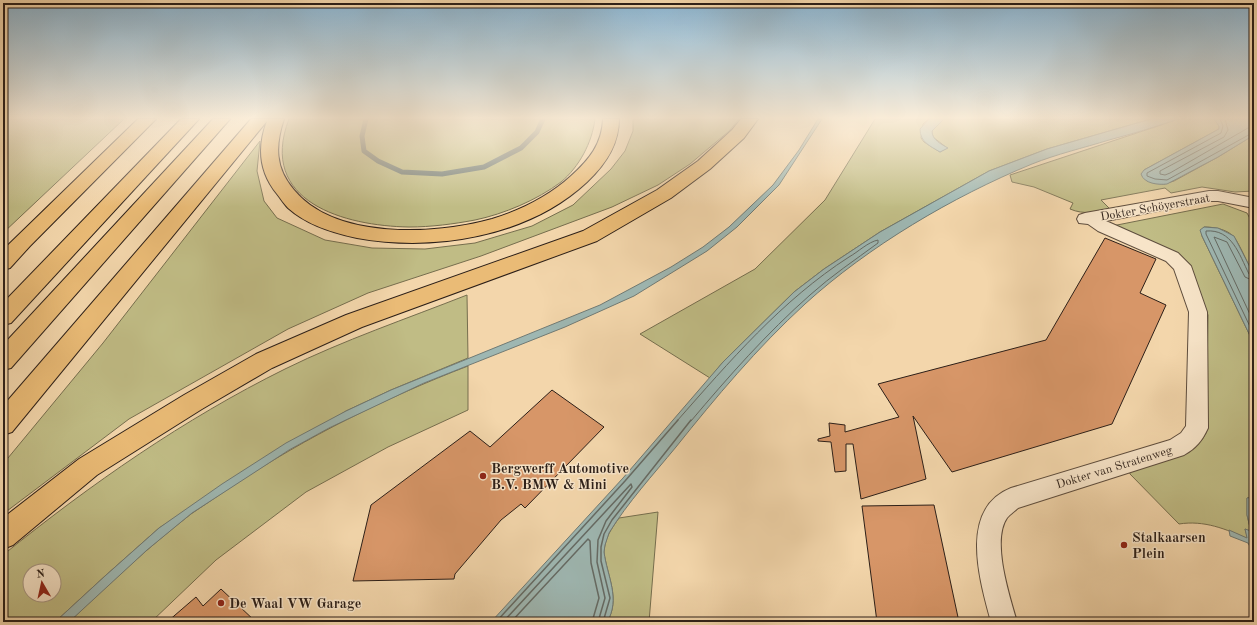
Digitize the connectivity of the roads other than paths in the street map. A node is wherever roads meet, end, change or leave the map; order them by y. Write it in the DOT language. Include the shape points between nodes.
graph roads {
  1 [pos="118,148"];
  2 [pos="164,148"];
  3 [pos="196,148"];
  4 [pos="235,148"];
  5 [pos="270,148"];
  6 [pos="603,148"];
  7 [pos="722,148"];
  8 [pos="1254,202"];
  9 [pos="1086,219"];
  10 [pos="23,241"];
  11 [pos="3,256"];
  12 [pos="3,263"];
  13 [pos="3,316"];
  14 [pos="3,361"];
  15 [pos="3,424"];
  16 [pos="3,535"];
  17 [pos="1004,622"];
  1 -- 10 [label="highway"];
  2 -- 13 [label="highway"];
  3 -- 14 [label="highway"];
  4 -- 15 [label="highway"];
  5 -- 6 [label="highway" via="269,160 281,189 307,212 333,225 356,231 381,235 419,236 493,225 529,212 554,200 576,182 594,165"];
  7 -- 16 [label="highway" via="664,194 590,236 354,321 264,361 88,467"];
  8 -- 9 [label="street, Dokter Schöyerstraat" via="1209,196"];
  9 -- 17 [label="street, Dokter van Stratenweg" via="1172,257 1182,266 1198,312 1197,428 1189,440 1176,448 1011,499 1002,504 993,518 988,544"];
  10 -- 11 [label="highway"];
  10 -- 12 [label="highway"];
}
